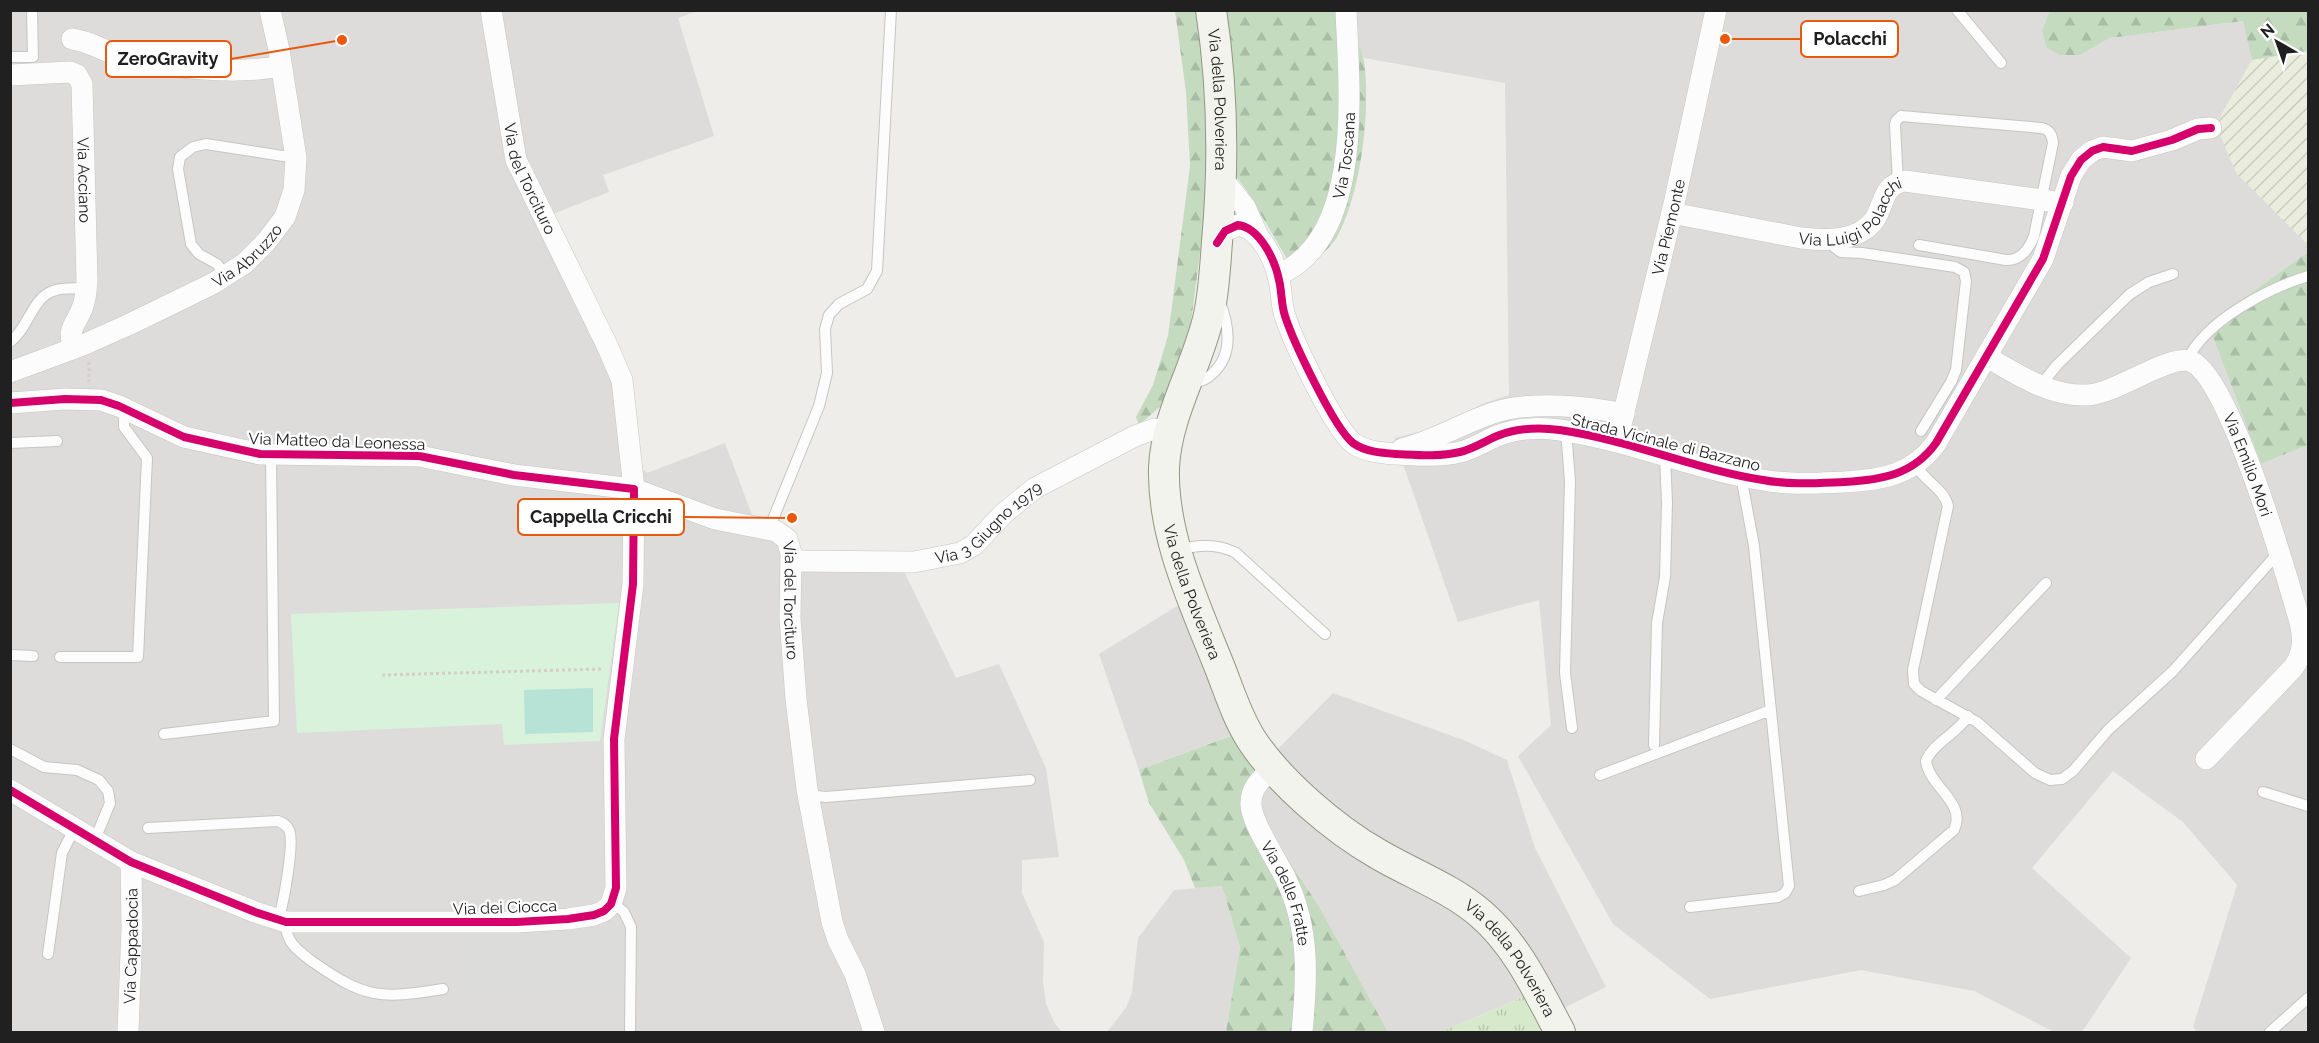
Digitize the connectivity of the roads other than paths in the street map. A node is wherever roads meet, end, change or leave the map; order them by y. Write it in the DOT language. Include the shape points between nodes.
graph roads {
  1 [pos="32,10"];
  2 [pos="270,10"];
  3 [pos="491,10"];
  4 [pos="891,10"];
  5 [pos="1211,10"];
  6 [pos="1346,10"];
  7 [pos="1716,10"];
  8 [pos="1957,10"];
  9 [pos="72,39"];
  10 [pos="10,57"];
  11 [pos="2001,63"];
  12 [pos="281,66"];
  13 [pos="10,75"];
  14 [pos="2211,128"];
  15 [pos="296,158"];
  16 [pos="1221,170"];
  17 [pos="1898,183"];
  18 [pos="2042,198"];
  19 [pos="2063,202"];
  20 [pos="1220,205"];
  21 [pos="1672,213"];
  22 [pos="1253,228"];
  23 [pos="1830,240"];
  24 [pos="1217,243"];
  25 [pos="1919,245"];
  26 [pos="2173,274"];
  27 [pos="1278,275"];
  28 [pos="226,276"];
  29 [pos="2308,276"];
  30 [pos="87,288"];
  31 [pos="10,342"];
  32 [pos="79,347"];
  33 [pos="1987,357"];
  34 [pos="2187,360"];
  35 [pos="10,372"];
  36 [pos="2040,386"];
  37 [pos="10,403"];
  38 [pos="128,410"];
  39 [pos="1624,414"];
  40 [pos="1170,430"];
  41 [pos="1566,431"];
  42 [pos="1921,431"];
  43 [pos="57,441"];
  44 [pos="1617,441"];
  45 [pos="10,443"];
  46 [pos="1369,450"];
  47 [pos="271,455"];
  48 [pos="1665,455"];
  49 [pos="1915,465"];
  50 [pos="1741,476"];
  51 [pos="634,489"];
  52 [pos="769,529"];
  53 [pos="1177,550"];
  54 [pos="2279,552"];
  55 [pos="791,561"];
  56 [pos="2046,583"];
  57 [pos="1325,634"];
  58 [pos="2306,645"];
  59 [pos="10,655"];
  60 [pos="33,656"];
  61 [pos="60,657"];
  62 [pos="1936,700"];
  63 [pos="1771,710"];
  64 [pos="1968,716"];
  65 [pos="1572,728"];
  66 [pos="164,734"];
  67 [pos="1654,745"];
  68 [pos="10,749"];
  69 [pos="2206,759"];
  70 [pos="1274,767"];
  71 [pos="1600,775"];
  72 [pos="1030,780"];
  73 [pos="10,790"];
  74 [pos="2263,792"];
  75 [pos="808,795"];
  76 [pos="2308,806"];
  77 [pos="148,828"];
  78 [pos="74,830"];
  79 [pos="94,842"];
  80 [pos="131,862"];
  81 [pos="1859,891"];
  82 [pos="612,902"];
  83 [pos="1690,907"];
  84 [pos="282,921"];
  85 [pos="48,954"];
  86 [pos="443,988"];
  87 [pos="2308,998"];
  88 [pos="128,1032"];
  89 [pos="630,1032"];
  90 [pos="874,1032"];
  91 [pos="1302,1032"];
  92 [pos="1560,1032"];
  93 [pos="2270,1032"];
  1 -- 10 [label="lane" via="33,57"];
  2 -- 12 [label="street, Via Abruzzo"];
  3 -- 51 [label="street, Via del Torcituro" via="519,168 622,380"];
  4 -- 52 [label="lane" via="877,271 867,289 829,315 825,329 827,373 819,406"];
  5 -- 16 [label="main road, Via della Polveriera" via="1222,109"];
  6 -- 27 [label="street, Via Toscana" via="1349,117 1340,193 1311,249"];
  7 -- 21 [label="street, Via Piemonte"];
  8 -- 11 [label="lane"];
  9 -- 12 [label="street" via="124,57 176,65 246,70"];
  12 -- 15 [label="street, Via Abruzzo"];
  13 -- 30 [label="street, Via Acciano" via="70,72 81,81"];
  14 -- 19 [label="street, Strada Vicinale di Bazzano" via="2132,151 2106,147 2092,151 2076,166"];
  15 -- 28 [label="street, Via Abruzzo" via="294,190 285,217 256,253"];
  15 -- 28 [label="lane" via="206,144 193,147 180,157 178,169 191,244"];
  16 -- 20 [label="main road, Via della Polveriera"];
  16 -- 22 [label="street, Strada Vicinale di Bazzano"];
  17 -- 18 [label="street, Via Luigi Polacchi"];
  17 -- 18 [label="lane" via="1895,125 1901,117 2042,128 2050,132 2053,143"];
  17 -- 23 [label="street, Via Luigi Polacchi" via="1886,191 1869,225 1856,234"];
  18 -- 19 [label="street, Via Luigi Polacchi"];
  18 -- 25 [label="lane" via="2031,242 2013,260"];
  19 -- 33 [label="street, Strada Vicinale di Bazzano" via="2043,259"];
  20 -- 22 [label="street, Strada Vicinale di Bazzano" via="1232,200 1241,206"];
  20 -- 24 [label="main road, Via della Polveriera"];
  21 -- 23 [label="street, Via Luigi Polacchi"];
  21 -- 39 [label="street, Via Piemonte"];
  22 -- 24 [label="street" via="1233,226"];
  22 -- 27 [label="street, Strada Vicinale di Bazzano"];
  23 -- 42 [label="lane" via="1839,251 1955,267 1964,272 1956,370"];
  24 -- 40 [label="main road, Via della Polveriera" via="1204,336"];
  26 -- 36 [label="lane" via="2130,294"];
  27 -- 46 [label="street, Strada Vicinale di Bazzano" via="1285,316 1329,409 1347,438"];
  28 -- 32 [label="street, Via Abruzzo"];
  29 -- 34 [label="lane" via="2270,290 2244,306 2202,339"];
  30 -- 31 [label="lane" via="60,289 45,295"];
  30 -- 32 [label="street, Via Acciano" via="83,307 71,330 70,339"];
  32 -- 35 [label="street, Via Abruzzo"];
  33 -- 36 [label="street"];
  33 -- 49 [label="street, Strada Vicinale di Bazzano" via="1936,443"];
  34 -- 36 [label="street" via="2092,395"];
  34 -- 54 [label="street, Via Emilio Mori" via="2206,374 2231,422 2260,490"];
  37 -- 38 [label="street, Via Matteo da Leonessa" via="89,399"];
  38 -- 47 [label="street, Via Matteo da Leonessa" via="195,441"];
  38 -- 61 [label="lane" via="124,428 147,458 138,657"];
  39 -- 44 [label="street, Via Piemonte"];
  39 -- 46 [label="street" via="1577,407 1510,409 1409,447"];
  40 -- 53 [label="main road, Via della Polveriera" via="1165,490"];
  40 -- 55 [label="street, Via 3 Giugno 1979" via="1154,429 1135,436 1035,488 974,545 960,553 914,562"];
  41 -- 44 [label="street, Strada Vicinale di Bazzano"];
  41 -- 46 [label="street, Strada Vicinale di Bazzano" via="1516,430 1468,450 1440,455"];
  41 -- 65 [label="lane" via="1570,482 1565,673"];
  43 -- 45 [label="lane"];
  44 -- 48 [label="street, Strada Vicinale di Bazzano"];
  47 -- 51 [label="street, Via Matteo da Leonessa" via="419,456 525,476"];
  47 -- 66 [label="lane" via="274,721"];
  48 -- 50 [label="street, Strada Vicinale di Bazzano"];
  48 -- 67 [label="lane" via="1665,577 1657,623"];
  49 -- 50 [label="street, Strada Vicinale di Bazzano" via="1888,477 1854,481 1776,482"];
  49 -- 62 [label="lane" via="1922,477 1944,495 1948,506 1912,674 1917,688"];
  50 -- 63 [label="lane" via="1754,546"];
  51 -- 52 [label="street, Via del Torcituro" via="715,519"];
  51 -- 82 [label="street" via="633,584 614,739 616,888"];
  52 -- 55 [label="street, Via del Torcituro" via="787,539"];
  53 -- 57 [label="lane" via="1205,545 1236,553"];
  53 -- 70 [label="main road, Via della Polveriera" via="1240,719"];
  54 -- 58 [label="street, Via Emilio Mori"];
  54 -- 64 [label="lane" via="2173,670 2108,730 2064,778 2053,780 2035,773"];
  55 -- 75 [label="street, Via del Torcituro" via="794,678"];
  56 -- 62 [label="lane"];
  58 -- 69 [label="street, Via Emilio Mori" via="2293,668"];
  59 -- 60 [label="lane"];
  62 -- 64 [label="lane"];
  63 -- 71 [label="lane"];
  63 -- 83 [label="lane" via="1789,888 1778,897"];
  64 -- 81 [label="lane" via="1926,761 1957,812 1954,830 1895,880"];
  68 -- 79 [label="lane" via="44,767 77,770 99,780 108,791 110,803"];
  70 -- 91 [label="street, Via delle Fratte" via="1252,791 1251,806 1288,882 1304,935 1307,969"];
  70 -- 92 [label="main road, Via della Polveriera" via="1354,839 1480,914 1519,959"];
  72 -- 75 [label="lane" via="826,797"];
  73 -- 78 [label="street, Via dei Ciocca"];
  74 -- 76 [label="lane"];
  75 -- 90 [label="street, Via del Torcituro" via="835,932 855,974"];
  77 -- 84 [label="lane" via="278,821 285,825 291,835"];
  78 -- 79 [label="street, Via dei Ciocca"];
  78 -- 85 [label="lane" via="62,853"];
  79 -- 80 [label="street, Via dei Ciocca"];
  80 -- 84 [label="street, Via dei Ciocca"];
  80 -- 88 [label="street, Via Cappadocia"];
  82 -- 84 [label="street, Via dei Ciocca" via="594,915 542,921"];
  82 -- 89 [label="lane" via="624,912 631,927"];
  84 -- 86 [label="lane" via="286,935 299,951 350,987 390,996"];
  87 -- 93 [label="lane"];
}
